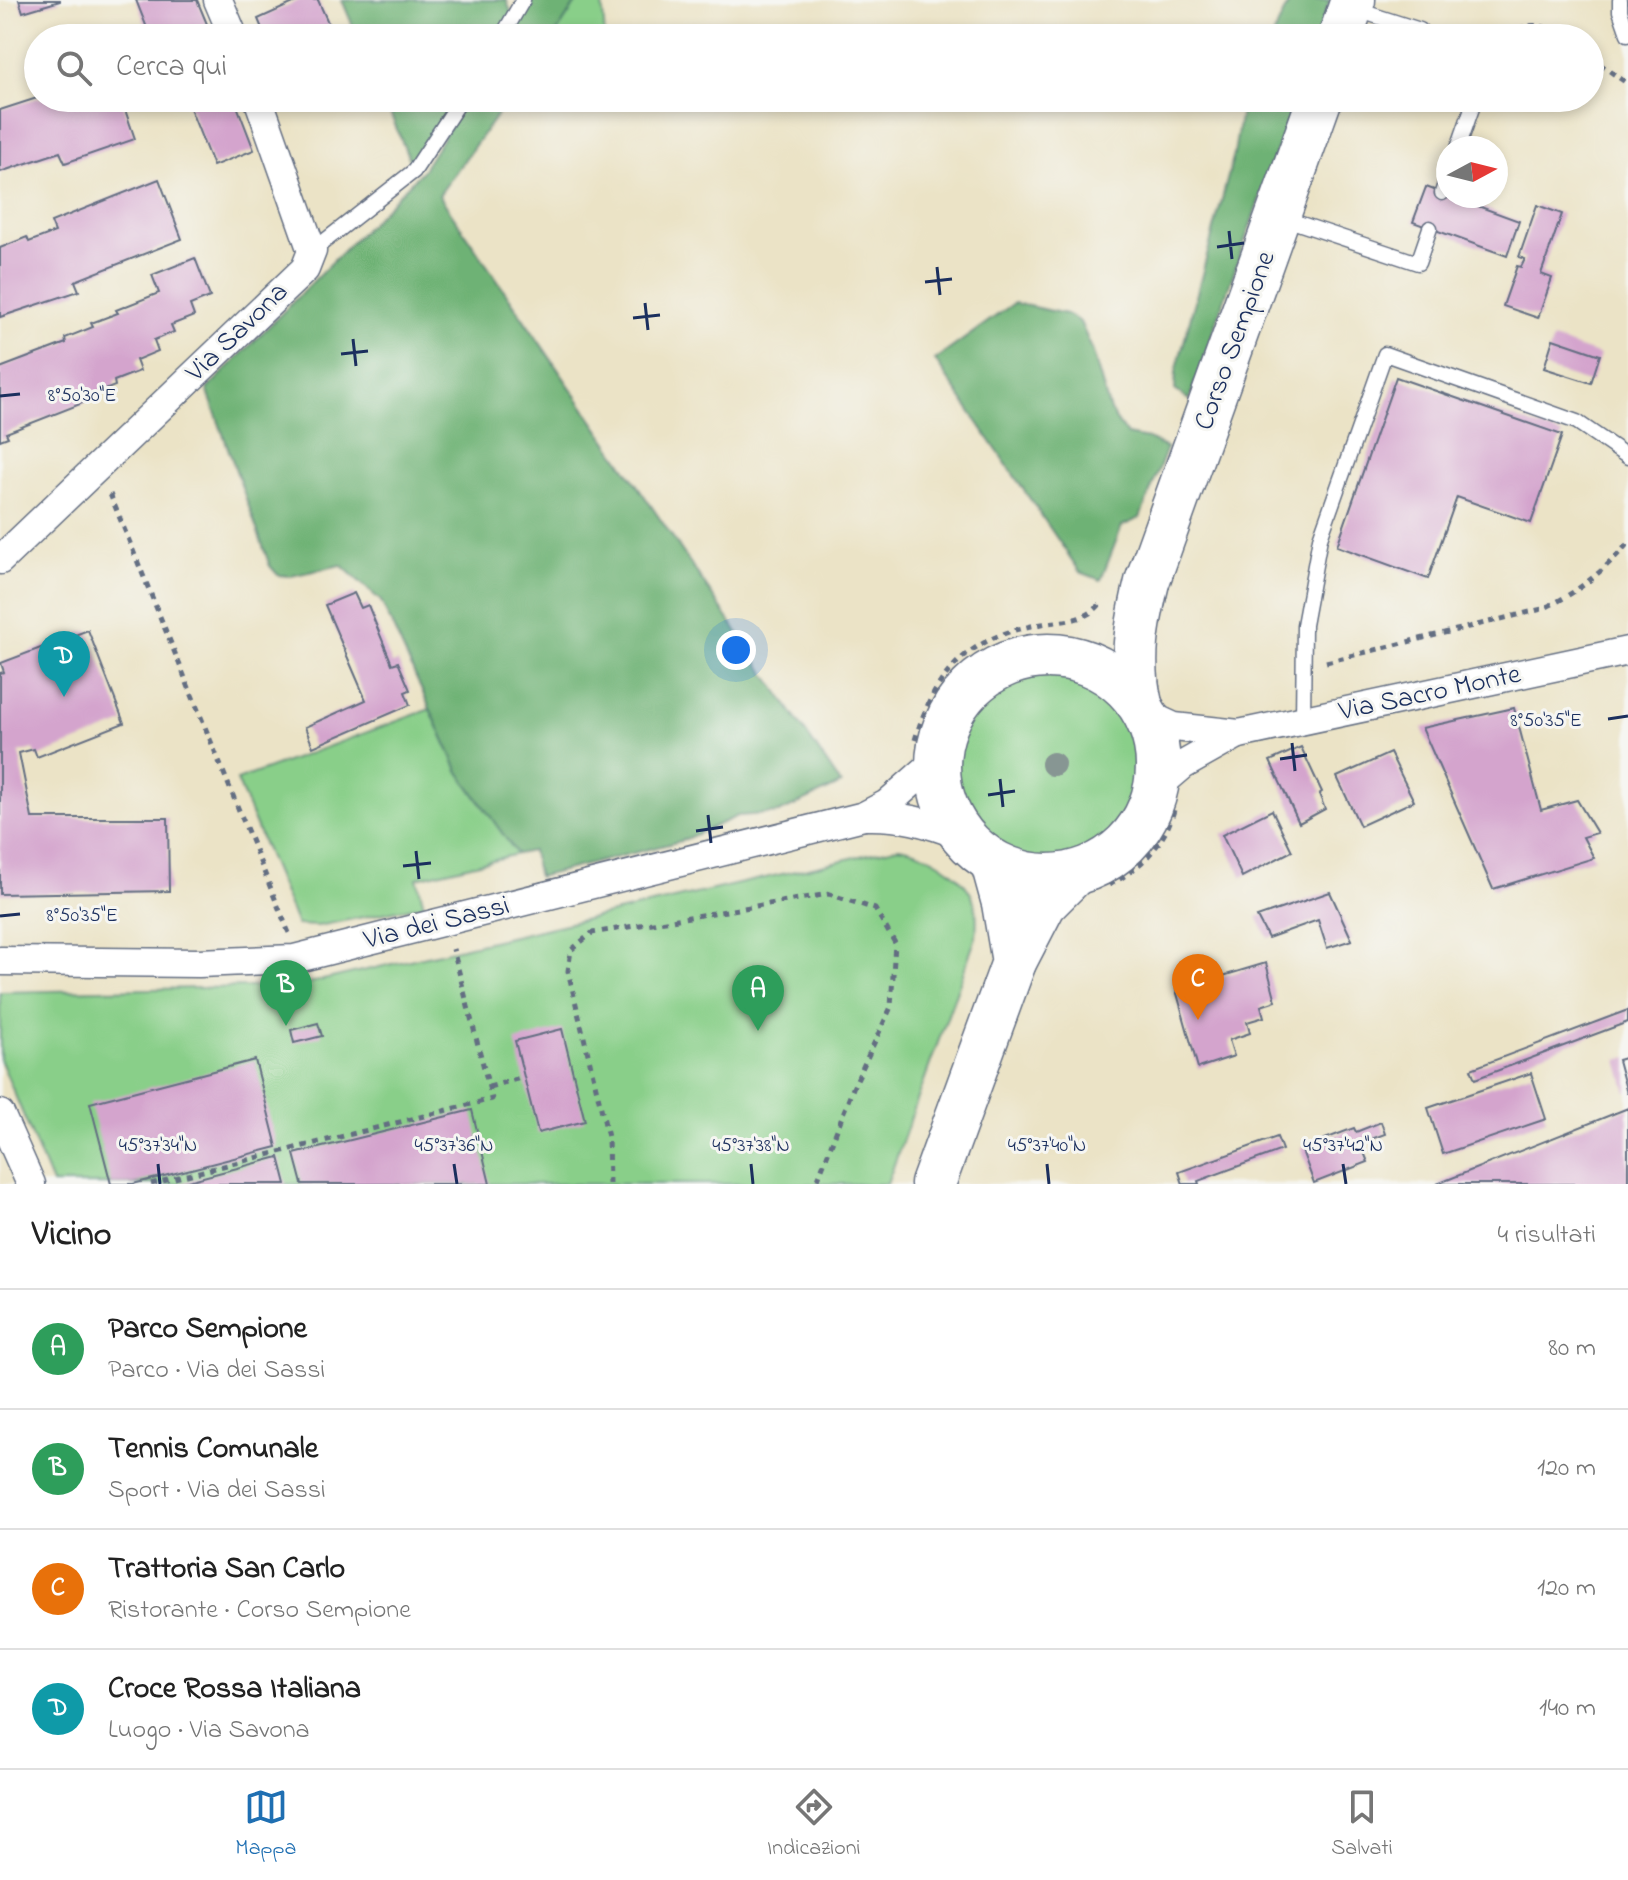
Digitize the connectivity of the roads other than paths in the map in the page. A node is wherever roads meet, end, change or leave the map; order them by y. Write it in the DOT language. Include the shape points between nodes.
graph roads {
  1 [pos="218,0"];
  2 [pos="523,0"];
  3 [pos="1620,0"];
  4 [pos="1347,15"];
  5 [pos="228,24"];
  6 [pos="509,24"];
  7 [pos="1391,24"];
  8 [pos="1628,34"];
  9 [pos="263,112"];
  10 [pos="453,112"];
  11 [pos="1315,112"];
  12 [pos="1471,112"];
  13 [pos="1462,136"];
  14 [pos="1280,217"];
  15 [pos="1430,228"];
  16 [pos="312,251"];
  17 [pos="1628,457"];
  18 [pos="0,560"];
  19 [pos="1128,587"];
  20 [pos="1625,647"];
  21 [pos="1065,656"];
  22 [pos="1143,709"];
  23 [pos="1303,721"];
  24 [pos="1239,734"];
  25 [pos="925,752"];
  26 [pos="1166,797"];
  27 [pos="864,816"];
  28 [pos="960,835"];
  29 [pos="993,863"];
  30 [pos="1088,882"];
  31 [pos="0,961"];
  32 [pos="1014,962"];
  33 [pos="0,1114"];
  34 [pos="31,1184"];
  35 [pos="933,1184"];
  1 -- 5 [label="street"];
  2 -- 6 [label="lane"];
  3 -- 8 [label="lane"];
  4 -- 7 [label="lane"];
  9 -- 16 [label="street"];
  10 -- 16 [label="lane, Via Savona" via="414,171"];
  11 -- 14 [label="main road, Corso Sempione"];
  12 -- 13 [label="lane"];
  14 -- 15 [label="lane" via="1418,263"];
  14 -- 19 [label="main road, Corso Sempione"];
  16 -- 18 [label="street, Via Savona" via="305,269"];
  17 -- 23 [label="lane" via="1577,422 1385,354 1320,538 1304,625"];
  19 -- 21 [label="main road" via="1126,611"];
  19 -- 22 [label="main road" via="1136,629 1133,674"];
  20 -- 23 [label="street, Via Sacro Monte"];
  21 -- 22 [label="main road" via="1107,672"];
  21 -- 25 [label="main road" via="1019,659 978,680"];
  22 -- 24 [label="street, Via Sacro Monte" via="1174,727"];
  22 -- 26 [label="main road"];
  23 -- 24 [label="street, Via Sacro Monte"];
  24 -- 26 [label="street, Via Sacro Monte" via="1183,765"];
  25 -- 27 [label="street, Via dei Sassi" via="887,804"];
  25 -- 28 [label="main road"];
  26 -- 30 [label="main road"];
  27 -- 28 [label="street, Via dei Sassi" via="926,821"];
  27 -- 31 [label="street, Via dei Sassi" via="294,959"];
  28 -- 29 [label="main road"];
  29 -- 30 [label="main road" via="1032,877"];
  29 -- 32 [label="main road"];
  30 -- 32 [label="main road" via="1044,904"];
  32 -- 35 [label="main road"];
  33 -- 34 [label="street"];
}
